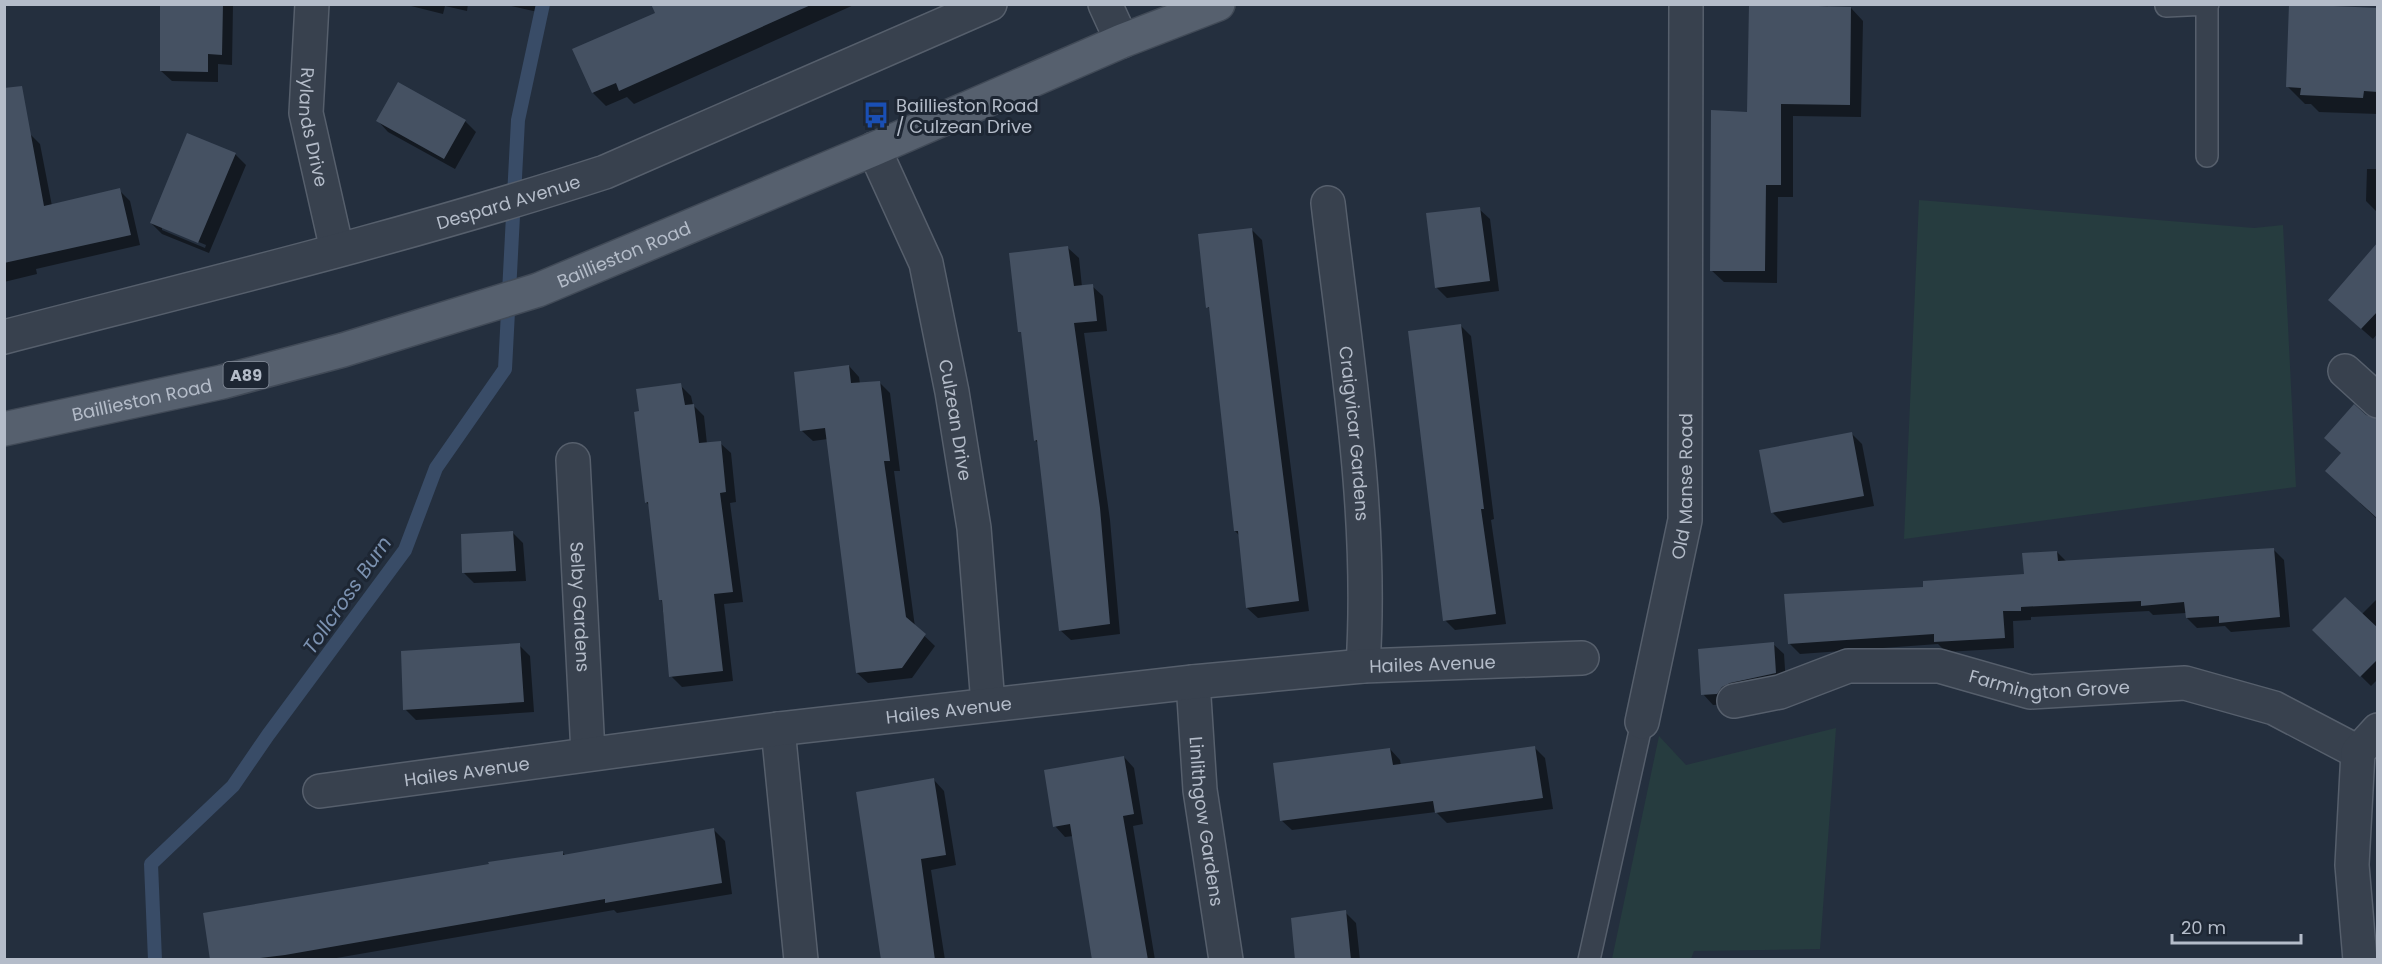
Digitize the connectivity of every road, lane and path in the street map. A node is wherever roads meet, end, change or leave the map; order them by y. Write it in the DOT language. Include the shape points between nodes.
graph roads {
  1 [pos="312,4"];
  2 [pos="990,4"];
  3 [pos="1105,4"];
  4 [pos="1218,4"];
  5 [pos="1686,4"];
  6 [pos="2208,5"];
  7 [pos="2166,6"];
  8 [pos="1122,40"];
  9 [pos="874,149"];
  10 [pos="2207,156"];
  11 [pos="1328,203"];
  12 [pos="337,250"];
  13 [pos="4,337"];
  14 [pos="2345,370"];
  15 [pos="2378,401"];
  16 [pos="4,429"];
  17 [pos="573,460"];
  18 [pos="1582,658"];
  19 [pos="1363,666"];
  20 [pos="1193,682"];
  21 [pos="1734,700"];
  22 [pos="988,704"];
  23 [pos="1642,722"];
  24 [pos="778,729"];
  25 [pos="2368,741"];
  26 [pos="588,753"];
  27 [pos="320,790"];
  28 [pos="801,960"];
  29 [pos="1226,960"];
  30 [pos="1589,960"];
  31 [pos="2360,960"];
  1 -- 12 [label="street, Rylands Drive" via="306,113"];
  2 -- 12 [label="street, Despard Avenue" via="605,172"];
  3 -- 8 [label="street"];
  4 -- 8 [label="main road, Baillieston Road / A89"];
  5 -- 23 [label="street, Old Manse Road" via="1685,520"];
  6 -- 7 [label="lane"];
  6 -- 10 [label="lane"];
  8 -- 9 [label="main road, Baillieston Road / A89"];
  9 -- 16 [label="main road, Baillieston Road / A89" via="538,290 485,308 222,382"];
  9 -- 22 [label="street, Culzean Drive" via="926,263 974,528"];
  11 -- 19 [label="street, Craigvicar Gardens" via="1363,506"];
  12 -- 13 [label="street, Despard Avenue"];
  14 -- 15 [label="street"];
  17 -- 26 [label="street, Selby Gardens"];
  18 -- 19 [label="street, Hailes Avenue"];
  19 -- 20 [label="street, Hailes Avenue"];
  20 -- 22 [label="street, Hailes Avenue"];
  20 -- 29 [label="street, Linlithgow Gardens" via="1200,790"];
  21 -- 25 [label="street, Farmington Grove" via="1780,692 1848,666 1939,666 2030,692 2185,683 2274,708"];
  22 -- 24 [label="street, Hailes Avenue"];
  23 -- 30 [label="lane, Old Manse Road"];
  24 -- 26 [label="street, Hailes Avenue"];
  24 -- 28 [label="street"];
  25 -- 31 [label="street" via="2352,865"];
  26 -- 27 [label="street, Hailes Avenue"];
}
